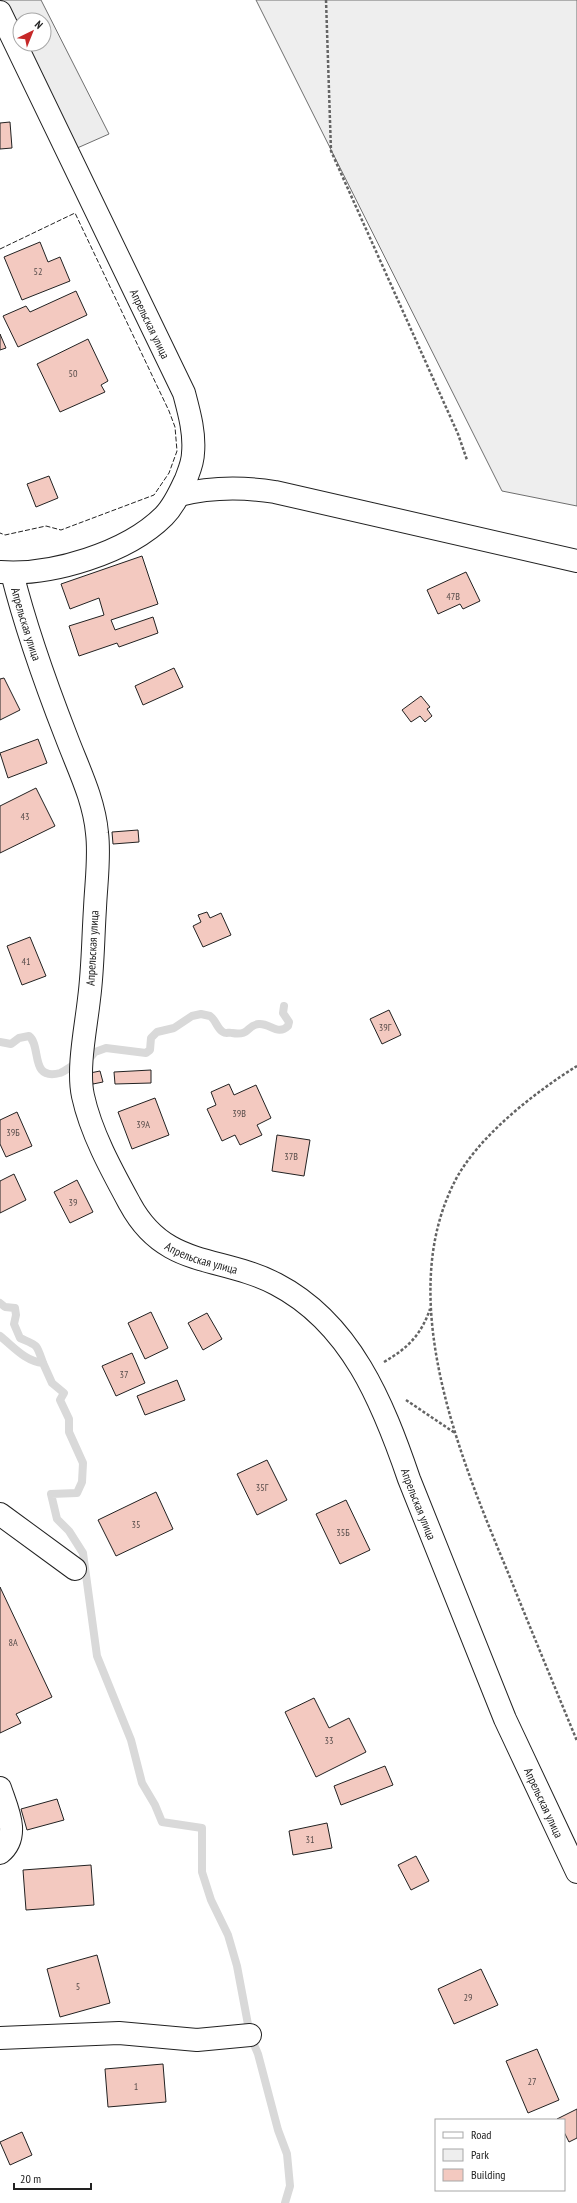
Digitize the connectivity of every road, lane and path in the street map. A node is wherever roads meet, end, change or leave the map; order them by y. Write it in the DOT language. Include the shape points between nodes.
graph roads {
  1 [pos="326,0"];
  2 [pos="0,12"];
  3 [pos="467,460"];
  4 [pos="179,495"];
  5 [pos="577,560"];
  6 [pos="6,573"];
  7 [pos="577,1066"];
  8 [pos="431,1308"];
  9 [pos="366,1374"];
  10 [pos="404,1399"];
  11 [pos="455,1433"];
  12 [pos="0,1514"];
  13 [pos="75,1569"];
  14 [pos="577,1741"];
  15 [pos="0,1788"];
  16 [pos="0,1853"];
  17 [pos="577,1872"];
  18 [pos="250,2035"];
  19 [pos="0,2038"];
  1 -- 3 [label="path" via="331,151 458,434"];
  2 -- 4 [label="street, Апрельская улица" via="184,393 192,427 194,455"];
  4 -- 5 [label="street" via="199,490 233,488 275,492"];
  4 -- 6 [label="street, Апрельская улица" via="165,515 150,528 111,550 54,567"];
  6 -- 9 [label="street, Апрельская улица" via="91,802 98,834 82,1094 100,1144 130,1205 150,1234 181,1252 273,1282 287,1290 326,1322"];
  7 -- 8 [label="path" via="515,1112 492,1133 468,1159 453,1183 434,1243"];
  8 -- 9 [label="path" via="425,1324 411,1344"];
  8 -- 11 [label="path" via="437,1364"];
  9 -- 17 [label="street, Апрельская улица" via="395,1438 408,1479 505,1719"];
  10 -- 11 [label="path"];
  11 -- 14 [label="path" via="471,1484"];
  12 -- 13 [label="street"];
  15 -- 16 [label="street" via="12,1823 12,1836 6,1848"];
  18 -- 19 [label="street" via="197,2040 119,2033"];
}
